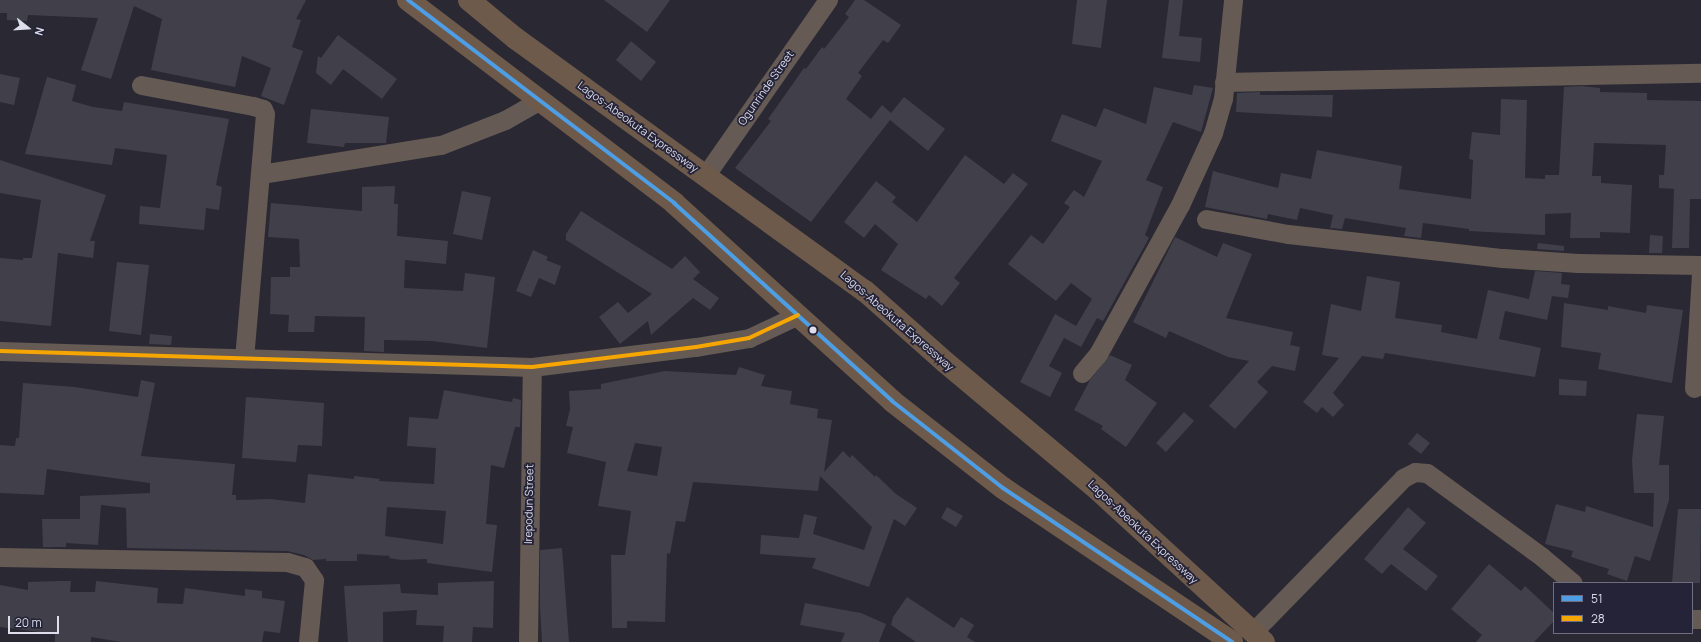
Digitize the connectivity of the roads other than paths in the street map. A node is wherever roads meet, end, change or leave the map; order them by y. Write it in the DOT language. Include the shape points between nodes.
graph roads {
  1 [pos="408,0"];
  2 [pos="469,0"];
  3 [pos="828,0"];
  4 [pos="1233,0"];
  5 [pos="1701,73"];
  6 [pos="1224,82"];
  7 [pos="140,85"];
  8 [pos="540,100"];
  9 [pos="261,174"];
  10 [pos="705,176"];
  11 [pos="1206,219"];
  12 [pos="1701,265"];
  13 [pos="1701,274"];
  14 [pos="798,315"];
  15 [pos="0,351"];
  16 [pos="244,358"];
  17 [pos="532,367"];
  18 [pos="1082,374"];
  19 [pos="1694,388"];
  20 [pos="0,557"];
  21 [pos="1572,582"];
  22 [pos="1258,638"];
  23 [pos="308,642"];
  24 [pos="528,642"];
  25 [pos="1232,642"];
  1 -- 8 [label="highway"];
  2 -- 10 [label="highway, Lagos-Abeokuta Expressway" via="515,38"];
  3 -- 10 [label="street, Ogunrinde Street"];
  4 -- 6 [label="street"];
  5 -- 6 [label="street"];
  6 -- 18 [label="street" via="1223,99 1198,171 1098,354"];
  7 -- 9 [label="street" via="263,109 265,114"];
  8 -- 9 [label="street" via="505,120 441,145"];
  8 -- 14 [label="highway" via="674,203"];
  9 -- 16 [label="street"];
  10 -- 22 [label="highway, Lagos-Abeokuta Expressway" via="865,291 945,362 1098,490"];
  11 -- 12 [label="street" via="1288,234 1503,258 1578,263"];
  13 -- 19 [label="street"];
  14 -- 17 [label="street" via="749,338"];
  14 -- 25 [label="highway" via="892,401 1003,488"];
  15 -- 16 [label="street"];
  16 -- 17 [label="street"];
  17 -- 24 [label="street, Irepodun Street"];
  20 -- 23 [label="street" via="286,562 305,567 314,580"];
  21 -- 22 [label="street" via="1542,557 1427,473 1415,472 1403,478"];
}
